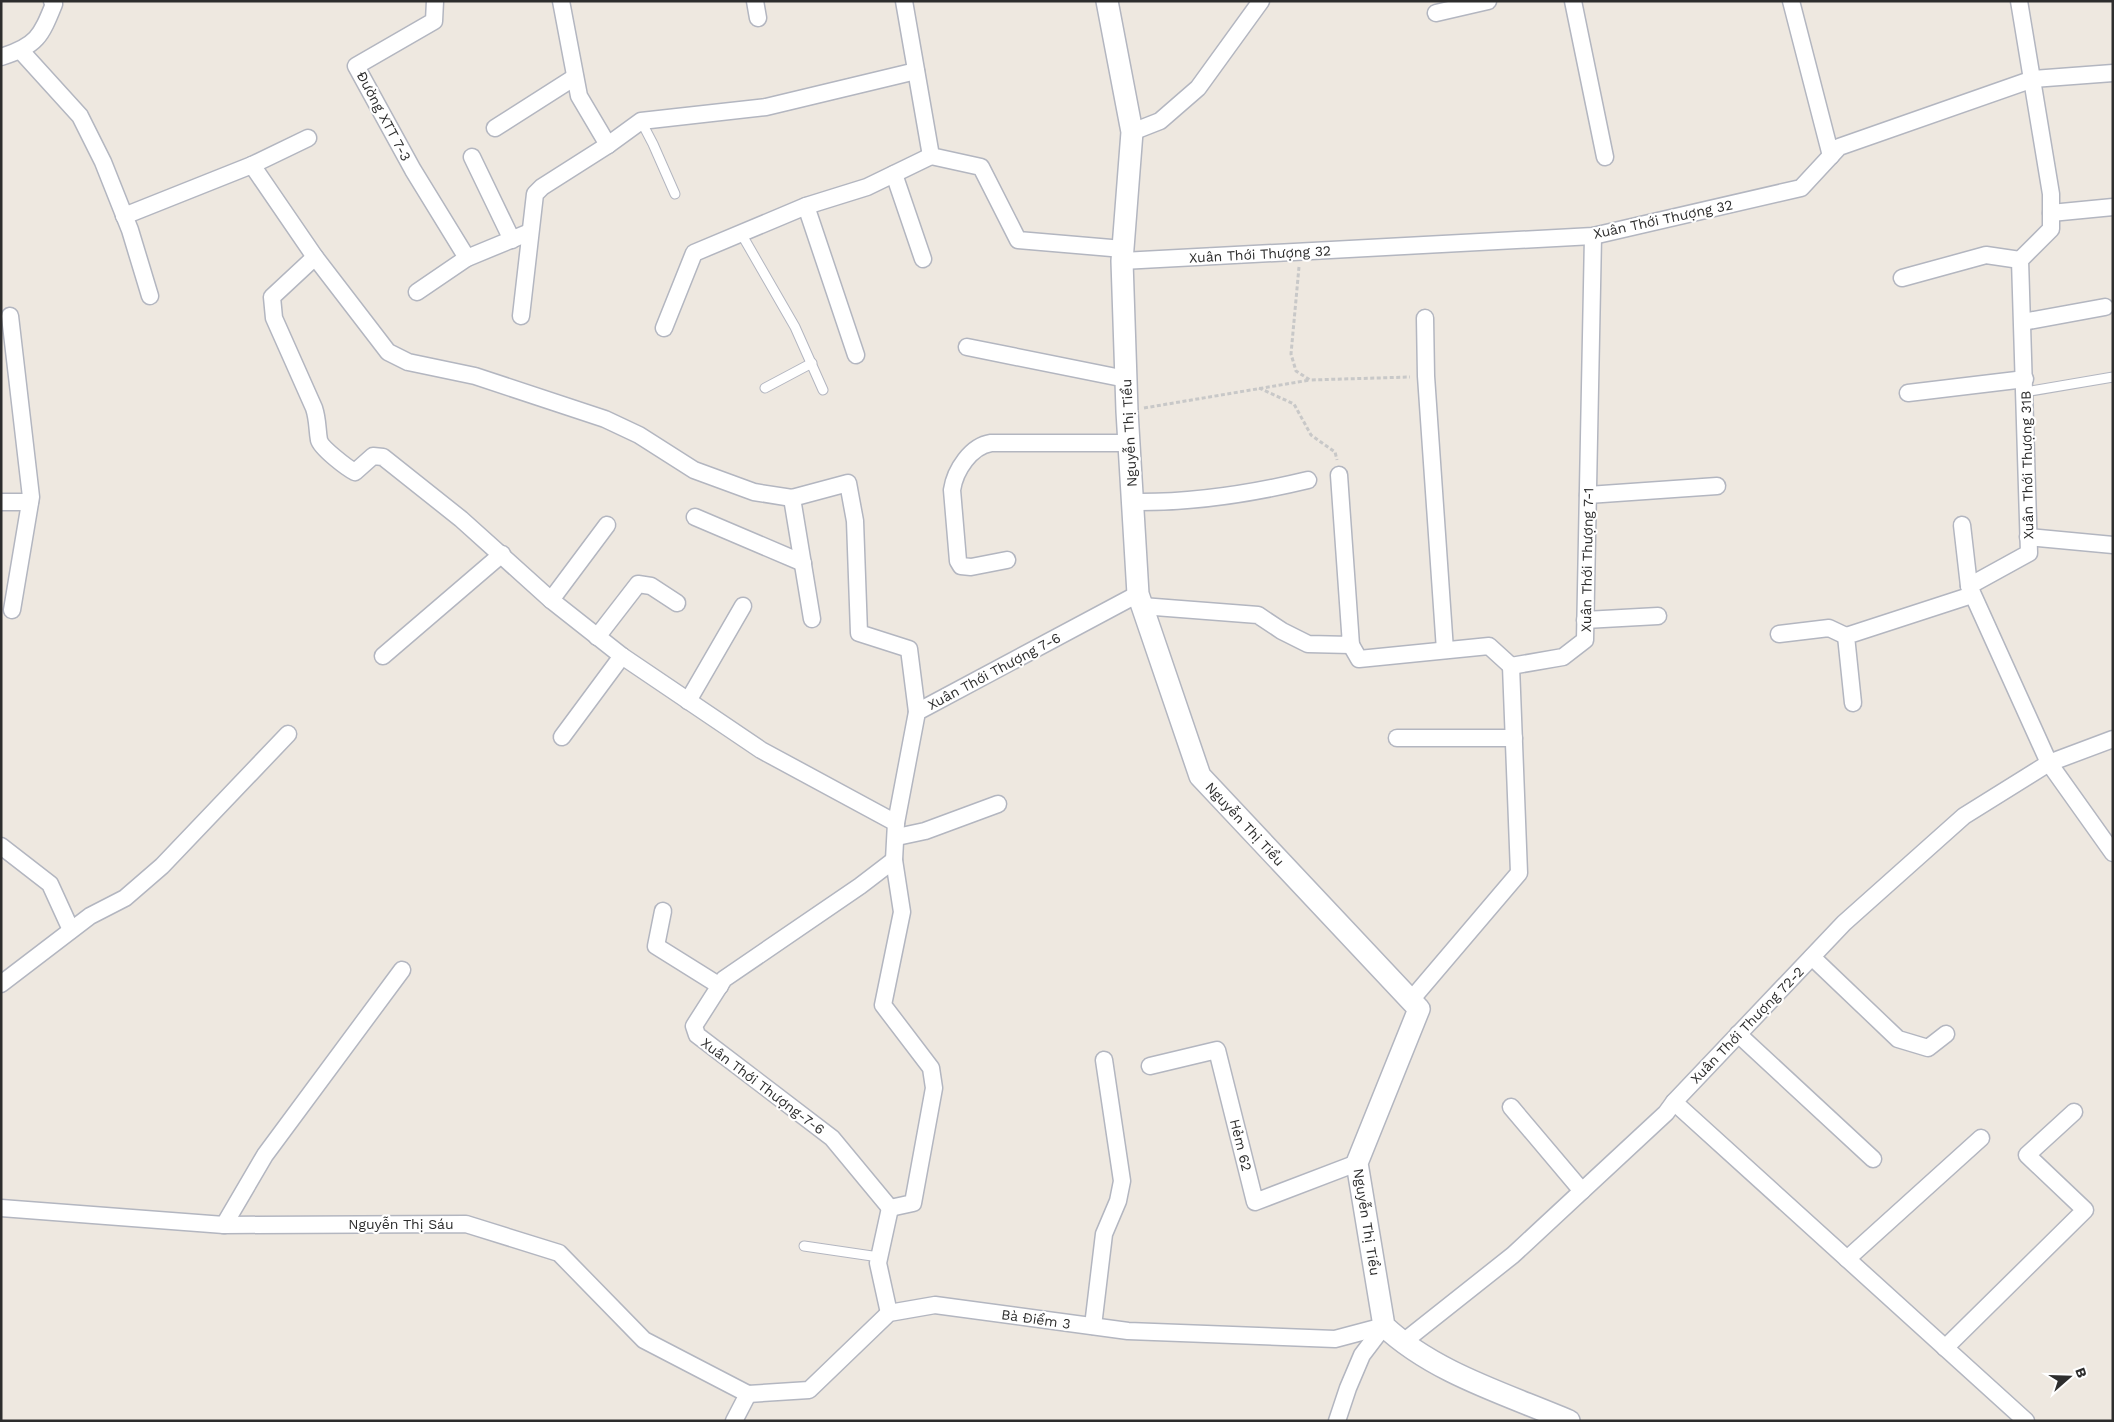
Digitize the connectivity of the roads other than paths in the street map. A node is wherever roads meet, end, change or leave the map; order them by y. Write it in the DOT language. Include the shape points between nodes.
graph roads {
  1 [pos="52,1"];
  2 [pos="435,1"];
  3 [pos="561,1"];
  4 [pos="755,1"];
  5 [pos="904,1"];
  6 [pos="1107,1"];
  7 [pos="1262,1"];
  8 [pos="1488,1"];
  9 [pos="1573,1"];
  10 [pos="1791,1"];
  11 [pos="2019,1"];
  12 [pos="1436,13"];
  13 [pos="758,18"];
  14 [pos="20,51"];
  15 [pos="1,57"];
  16 [pos="916,72"];
  17 [pos="2113,73"];
  18 [pos="576,77"];
  19 [pos="2033,79"];
  20 [pos="641,121"];
  21 [pos="495,128"];
  22 [pos="1132,132"];
  23 [pos="308,138"];
  24 [pos="608,145"];
  25 [pos="931,156"];
  26 [pos="1831,156"];
  27 [pos="472,157"];
  28 [pos="1605,157"];
  29 [pos="252,165"];
  30 [pos="894,174"];
  31 [pos="675,194"];
  32 [pos="806,206"];
  33 [pos="2113,207"];
  34 [pos="2051,213"];
  35 [pos="124,216"];
  36 [pos="530,232"];
  37 [pos="742,235"];
  38 [pos="1593,236"];
  39 [pos="512,240"];
  40 [pos="1122,255"];
  41 [pos="315,257"];
  42 [pos="467,258"];
  43 [pos="923,260"];
  44 [pos="2020,260"];
  45 [pos="1902,278"];
  46 [pos="417,292"];
  47 [pos="150,296"];
  48 [pos="2105,307"];
  49 [pos="10,316"];
  50 [pos="521,316"];
  51 [pos="1425,318"];
  52 [pos="2023,322"];
  53 [pos="664,328"];
  54 [pos="967,347"];
  55 [pos="856,355"];
  56 [pos="812,363"];
  57 [pos="2113,378"];
  58 [pos="1126,380"];
  59 [pos="2025,385"];
  60 [pos="765,388"];
  61 [pos="823,390"];
  62 [pos="1908,394"];
  63 [pos="1128,443"];
  64 [pos="1339,475"];
  65 [pos="1308,480"];
  66 [pos="1717,486"];
  67 [pos="1588,495"];
  68 [pos="792,498"];
  69 [pos="1,502"];
  70 [pos="30,502"];
  71 [pos="1132,502"];
  72 [pos="695,516"];
  73 [pos="607,525"];
  74 [pos="1962,525"];
  75 [pos="2028,538"];
  76 [pos="2113,544"];
  77 [pos="502,554"];
  78 [pos="1007,560"];
  79 [pos="803,563"];
  80 [pos="1971,591"];
  81 [pos="551,600"];
  82 [pos="1140,600"];
  83 [pos="677,603"];
  84 [pos="743,606"];
  85 [pos="12,610"];
  86 [pos="1658,616"];
  87 [pos="812,619"];
  88 [pos="1585,620"];
  89 [pos="1779,634"];
  90 [pos="1846,636"];
  91 [pos="598,637"];
  92 [pos="1351,645"];
  93 [pos="1445,650"];
  94 [pos="383,656"];
  95 [pos="622,656"];
  96 [pos="1511,666"];
  97 [pos="688,701"];
  98 [pos="1853,703"];
  99 [pos="917,712"];
  100 [pos="288,734"];
  101 [pos="562,737"];
  102 [pos="1397,738"];
  103 [pos="1514,738"];
  104 [pos="2113,738"];
  105 [pos="2049,763"];
  106 [pos="998,804"];
  107 [pos="897,830"];
  108 [pos="2113,853"];
  109 [pos="5,854"];
  110 [pos="894,860"];
  111 [pos="663,911"];
  112 [pos="71,930"];
  113 [pos="1812,956"];
  114 [pos="402,970"];
  115 [pos="1,984"];
  116 [pos="720,986"];
  117 [pos="1411,1000"];
  118 [pos="1738,1034"];
  119 [pos="1946,1034"];
  120 [pos="1104,1060"];
  121 [pos="1150,1066"];
  122 [pos="1674,1102"];
  123 [pos="1511,1106"];
  124 [pos="2074,1112"];
  125 [pos="1981,1138"];
  126 [pos="1873,1159"];
  127 [pos="1357,1163"];
  128 [pos="1582,1191"];
  129 [pos="1,1208"];
  130 [pos="890,1208"];
  131 [pos="224,1225"];
  132 [pos="804,1246"];
  133 [pos="879,1257"];
  134 [pos="1847,1259"];
  135 [pos="889,1313"];
  136 [pos="1093,1326"];
  137 [pos="1384,1326"];
  138 [pos="1402,1343"];
  139 [pos="1945,1348"];
  140 [pos="748,1394"];
  141 [pos="734,1421"];
  142 [pos="1338,1421"];
  143 [pos="1568,1421"];
  144 [pos="2026,1421"];
  1 -- 14 [label="street" via="54,4 41,35"];
  2 -- 42 [label="street, Đường XTT 7-3" via="434,21 356,66 413,170"];
  3 -- 18 [label="street"];
  4 -- 13 [label="street"];
  5 -- 16 [label="street"];
  6 -- 22 [label="street, Nguyễn Thị Tiểu"];
  7 -- 22 [label="street" via="1198,88 1160,121"];
  8 -- 12 [label="street"];
  9 -- 28 [label="street"];
  10 -- 26 [label="street"];
  11 -- 19 [label="street"];
  14 -- 15 [label="street"];
  14 -- 35 [label="street" via="80,116 103,162"];
  16 -- 20 [label="street" via="766,107"];
  16 -- 25 [label="street"];
  17 -- 19 [label="street, Xuân Thới Thượng 32"];
  18 -- 21 [label="street"];
  18 -- 24 [label="street" via="579,96"];
  19 -- 26 [label="street, Xuân Thới Thượng 32" via="1839,147"];
  19 -- 34 [label="street" via="2051,194"];
  20 -- 24 [label="street"];
  20 -- 31 [label="lane"];
  22 -- 40 [label="street, Nguyễn Thị Tiểu"];
  23 -- 29 [label="street"];
  24 -- 36 [label="street" via="535,194"];
  25 -- 30 [label="street"];
  25 -- 40 [label="street, Xuân Thới Thượng 32" via="981,167 1018,240"];
  26 -- 38 [label="street, Xuân Thới Thượng 32" via="1801,188"];
  27 -- 39 [label="street"];
  29 -- 35 [label="street"];
  29 -- 41 [label="street"];
  30 -- 32 [label="street" via="867,187"];
  30 -- 43 [label="street"];
  32 -- 37 [label="street"];
  32 -- 55 [label="street"];
  33 -- 34 [label="street"];
  34 -- 44 [label="street" via="2051,228"];
  35 -- 47 [label="street"];
  36 -- 39 [label="street"];
  36 -- 50 [label="street"];
  37 -- 53 [label="street" via="694,253"];
  37 -- 56 [label="lane"];
  38 -- 40 [label="street, Xuân Thới Thượng 32" via="1300,251"];
  38 -- 67 [label="street, Xuân Thới Thượng 7-1"];
  39 -- 42 [label="street"];
  40 -- 58 [label="street, Nguyễn Thị Tiểu"];
  41 -- 68 [label="street" via="388,352 396,357 511,387 605,418 640,435 694,470 754,492"];
  41 -- 77 [label="street" via="272,297 274,318 317,415 321,444 355,472 373,456 383,457"];
  42 -- 46 [label="street"];
  44 -- 45 [label="street" via="1986,255"];
  44 -- 52 [label="street, Xuân Thới Thượng 31B"];
  48 -- 52 [label="street"];
  49 -- 70 [label="street"];
  51 -- 93 [label="street"];
  52 -- 59 [label="street, Xuân Thới Thượng 31B"];
  54 -- 58 [label="street"];
  56 -- 60 [label="lane"];
  56 -- 61 [label="lane"];
  57 -- 59 [label="lane"];
  58 -- 63 [label="street, Nguyễn Thị Tiểu"];
  59 -- 62 [label="street"];
  59 -- 75 [label="street, Xuân Thới Thượng 31B"];
  63 -- 71 [label="street, Nguyễn Thị Tiểu"];
  63 -- 78 [label="street" via="991,443 976,448 954,479 952,490 958,561 961,566 971,567"];
  64 -- 92 [label="street"];
  65 -- 71 [label="street" via="1208,500"];
  66 -- 67 [label="street"];
  67 -- 88 [label="street, Xuân Thới Thượng 7-1"];
  68 -- 79 [label="street"];
  68 -- 99 [label="street" via="848,483 855,521 859,633 909,649"];
  69 -- 70 [label="street"];
  70 -- 85 [label="street"];
  71 -- 82 [label="street, Nguyễn Thị Tiểu"];
  72 -- 79 [label="street"];
  73 -- 81 [label="street"];
  74 -- 80 [label="street"];
  75 -- 76 [label="street"];
  75 -- 80 [label="street, Xuân Thới Thượng 31B" via="2029,553"];
  77 -- 81 [label="street"];
  77 -- 94 [label="street"];
  79 -- 87 [label="street"];
  80 -- 90 [label="street"];
  80 -- 105 [label="street"];
  81 -- 91 [label="street"];
  82 -- 92 [label="street" via="1258,615 1308,644"];
  82 -- 99 [label="street, Xuân Thới Thượng 7-6"];
  82 -- 117 [label="street, Nguyễn Thị Tiểu" via="1200,776"];
  83 -- 91 [label="street" via="651,586 638,584"];
  84 -- 97 [label="street"];
  86 -- 88 [label="street"];
  88 -- 96 [label="street, Xuân Thới Thượng 7-1" via="1585,640 1562,657"];
  89 -- 90 [label="street" via="1829,628"];
  90 -- 98 [label="street"];
  91 -- 95 [label="street"];
  92 -- 93 [label="street" via="1359,659"];
  93 -- 96 [label="street" via="1489,646"];
  95 -- 97 [label="street"];
  95 -- 101 [label="street"];
  96 -- 103 [label="street"];
  97 -- 107 [label="street" via="761,750"];
  99 -- 107 [label="street, Xuân Thới Thượng 7-6"];
  100 -- 112 [label="street" via="162,866 126,898 90,916"];
  102 -- 103 [label="street"];
  103 -- 117 [label="street" via="1519,873"];
  104 -- 105 [label="street, Xuân Thới Thượng 72-2"];
  105 -- 108 [label="street"];
  105 -- 113 [label="street, Xuân Thới Thượng 72-2" via="1964,816 1844,923"];
  106 -- 107 [label="street" via="925,831"];
  107 -- 110 [label="street, Xuân Thới Thượng 7-6"];
  109 -- 112 [label="street" via="50,884"];
  110 -- 116 [label="street, Xuân Thới Thượng-7-6" via="724,980"];
  110 -- 130 [label="street, Xuân Thới Thượng 7-6" via="902,912 883,1005 930,1068 934,1088 913,1203"];
  111 -- 116 [label="street" via="656,946"];
  112 -- 115 [label="street"];
  113 -- 118 [label="street, Xuân Thới Thượng 72-2"];
  113 -- 119 [label="street" via="1898,1039 1928,1048"];
  114 -- 131 [label="street" via="265,1155"];
  116 -- 130 [label="street, Xuân Thới Thượng-7-6" via="694,1023 694,1032 832,1138"];
  117 -- 127 [label="street, Nguyễn Thị Tiểu" via="1419,1009"];
  118 -- 122 [label="street, Xuân Thới Thượng 72-2"];
  118 -- 126 [label="street"];
  120 -- 136 [label="street" via="1122,1181 1118,1201 1104,1234"];
  121 -- 127 [label="street, Hẻm 62" via="1217,1050 1255,1202"];
  122 -- 128 [label="street, Xuân Thới Thượng 72-2"];
  122 -- 134 [label="street"];
  123 -- 128 [label="street"];
  124 -- 139 [label="street" via="2026,1155 2085,1210"];
  125 -- 134 [label="street"];
  127 -- 137 [label="street, Nguyễn Thị Tiểu"];
  128 -- 138 [label="street, Xuân Thới Thượng 72-2" via="1513,1255"];
  129 -- 131 [label="street, Nguyễn Thị Sáu"];
  130 -- 133 [label="street"];
  131 -- 140 [label="street, Nguyễn Thị Sáu" via="466,1224 550,1250 559,1253 644,1340"];
  132 -- 133 [label="lane"];
  133 -- 135 [label="street"];
  134 -- 139 [label="street"];
  135 -- 136 [label="street, Bà Điểm 3" via="935,1305"];
  135 -- 140 [label="street" via="809,1390"];
  136 -- 137 [label="street, Bà Điểm 3" via="1128,1331 1335,1339"];
  137 -- 138 [label="street"];
  137 -- 142 [label="street" via="1362,1355"];
  138 -- 143 [label="street" via="1444,1368"];
  139 -- 144 [label="street"];
  140 -- 141 [label="street"];
}
